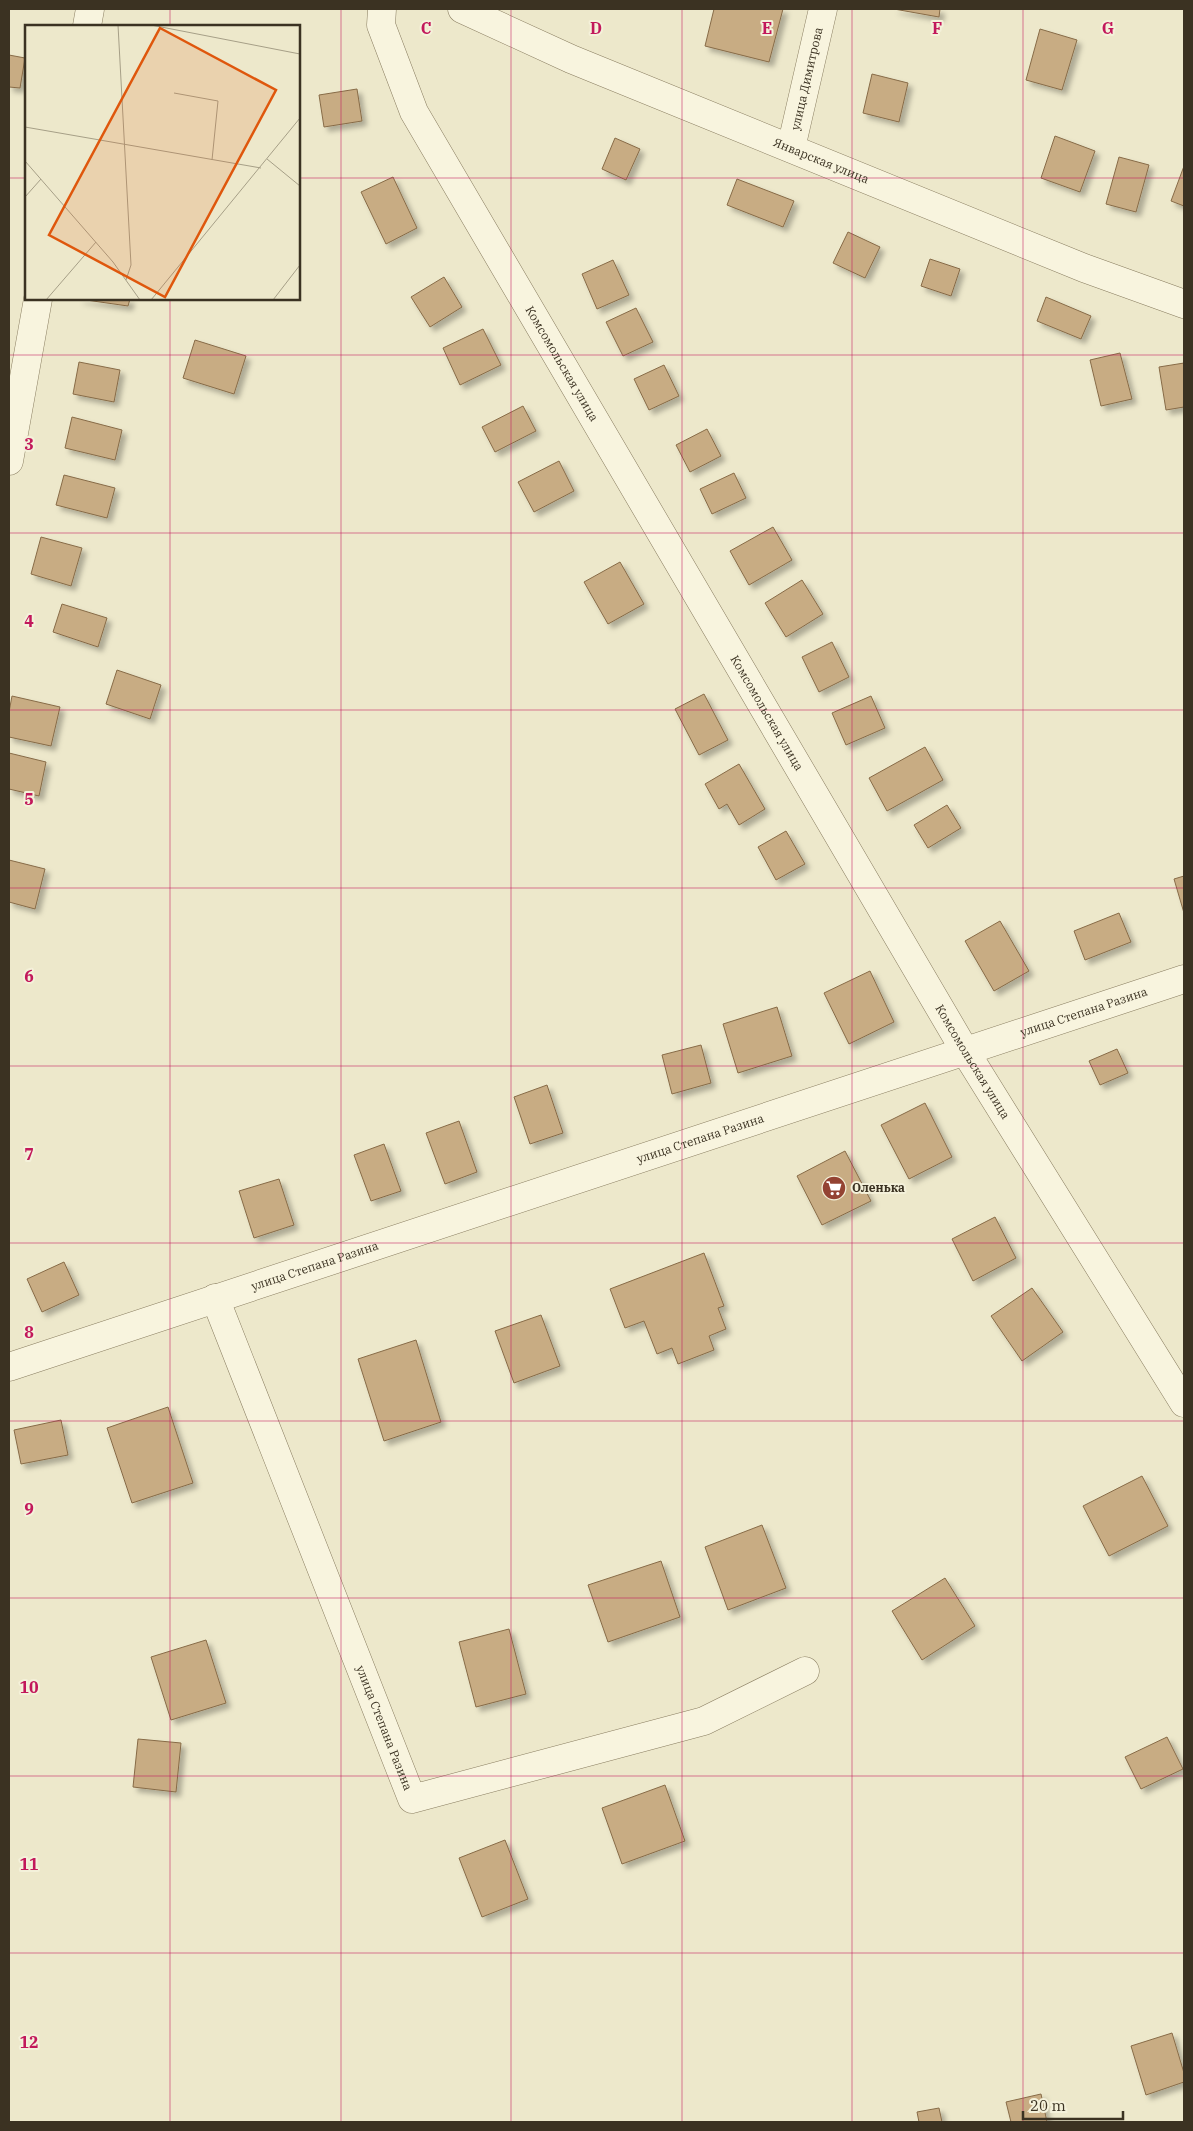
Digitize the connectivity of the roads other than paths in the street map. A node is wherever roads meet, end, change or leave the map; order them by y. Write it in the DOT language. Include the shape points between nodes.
graph roads {
  1 [pos="90,9"];
  2 [pos="382,9"];
  3 [pos="462,9"];
  4 [pos="822,9"];
  5 [pos="87,25"];
  6 [pos="791,148"];
  7 [pos="38,300"];
  8 [pos="1184,304"];
  9 [pos="9,461"];
  10 [pos="1184,979"];
  11 [pos="965,1051"];
  12 [pos="216,1298"];
  13 [pos="9,1367"];
  14 [pos="1184,1403"];
  15 [pos="805,1671"];
  1 -- 5 [label="street"];
  2 -- 11 [label="street, Комсомольская улица" via="381,25 414,112"];
  3 -- 6 [label="street, Январская улица" via="571,59"];
  4 -- 6 [label="street, улица Димитрова"];
  6 -- 8 [label="street, Январская улица" via="1084,268"];
  7 -- 9 [label="street"];
  10 -- 11 [label="street, улица Степана Разина"];
  11 -- 12 [label="street, улица Степана Разина"];
  11 -- 14 [label="street, Комсомольская улица"];
  12 -- 13 [label="street, улица Степана Разина"];
  12 -- 15 [label="street, улица Степана Разина" via="412,1799 704,1721"];
}
